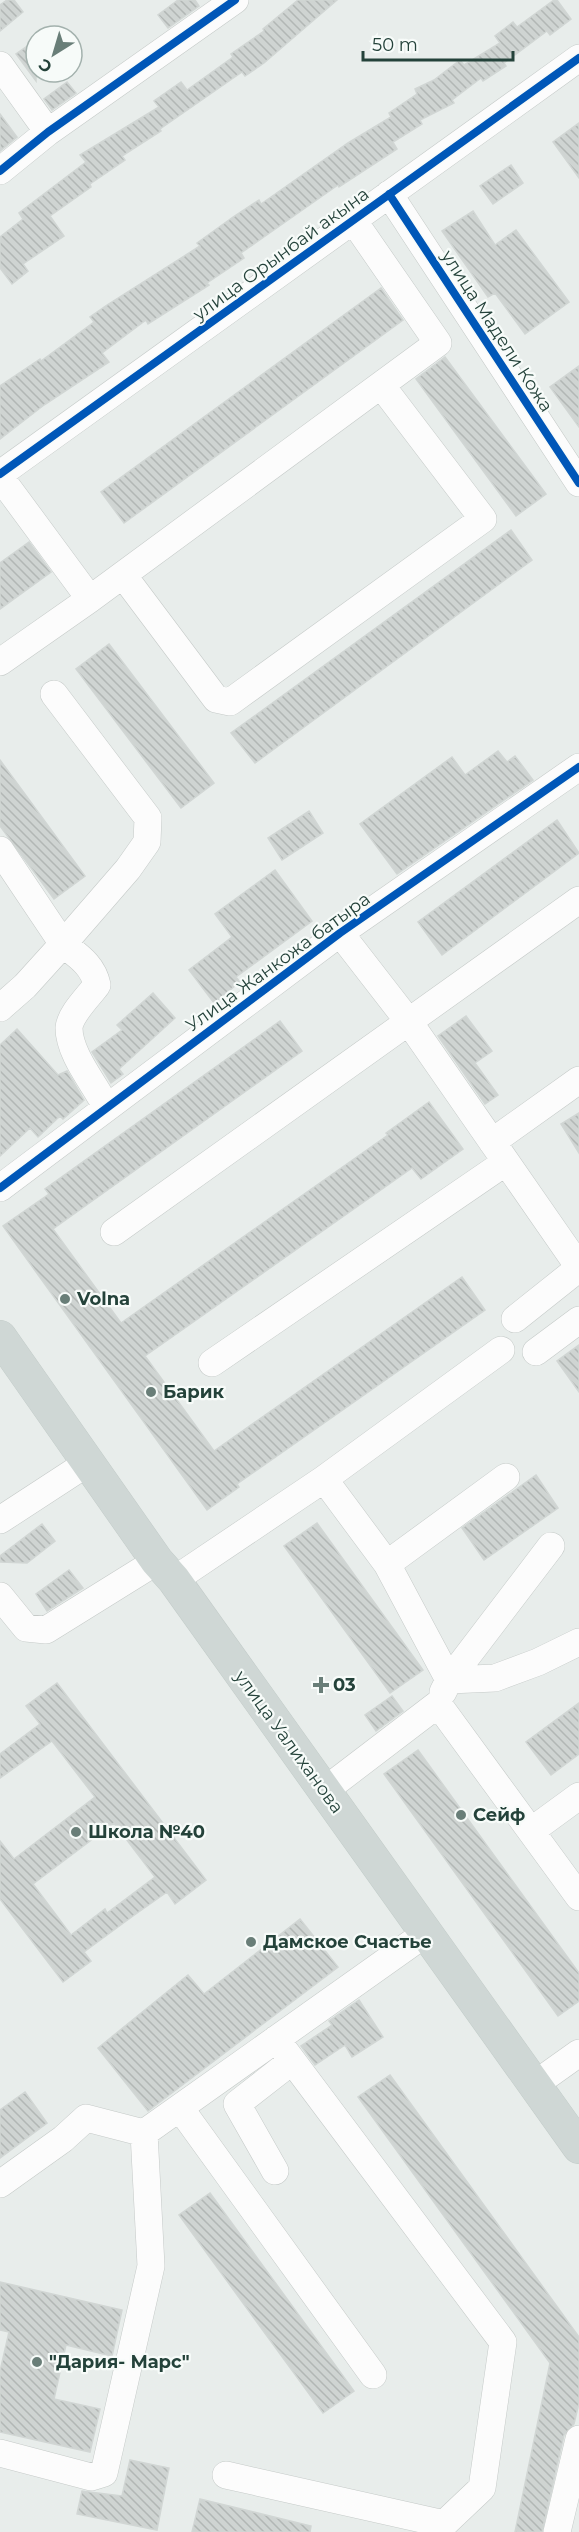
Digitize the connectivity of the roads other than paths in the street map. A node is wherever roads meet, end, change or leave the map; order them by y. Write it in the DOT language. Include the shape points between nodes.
graph roads {
  1 [pos="232,1"];
  2 [pos="579,58"];
  3 [pos="0,65"];
  4 [pos="48,132"];
  5 [pos="0,171"];
  6 [pos="389,194"];
  7 [pos="353,220"];
  8 [pos="381,385"];
  9 [pos="0,475"];
  10 [pos="579,483"];
  11 [pos="123,575"];
  12 [pos="90,599"];
  13 [pos="0,662"];
  14 [pos="54,694"];
  15 [pos="575,777"];
  16 [pos="0,850"];
  17 [pos="579,900"];
  18 [pos="340,933"];
  19 [pos="63,944"];
  20 [pos="0,1008"];
  21 [pos="409,1022"];
  22 [pos="579,1080"];
  23 [pos="100,1096"];
  24 [pos="499,1152"];
  25 [pos="0,1188"];
  26 [pos="114,1232"];
  27 [pos="579,1268"];
  28 [pos="515,1319"];
  29 [pos="579,1320"];
  30 [pos="0,1337"];
  31 [pos="501,1350"];
  32 [pos="536,1352"];
  33 [pos="212,1363"];
  34 [pos="89,1461"];
  35 [pos="506,1476"];
  36 [pos="324,1479"];
  37 [pos="0,1520"];
  38 [pos="551,1546"];
  39 [pos="387,1564"];
  40 [pos="165,1571"];
  41 [pos="0,1596"];
  42 [pos="579,1642"];
  43 [pos="443,1692"];
  44 [pos="324,1791"];
  45 [pos="579,1796"];
  46 [pos="531,1831"];
  47 [pos="579,1897"];
  48 [pos="426,1933"];
  49 [pos="276,2039"];
  50 [pos="579,2053"];
  51 [pos="292,2061"];
  52 [pos="534,2085"];
  53 [pos="180,2108"];
  54 [pos="144,2133"];
  55 [pos="579,2148"];
  56 [pos="275,2171"];
  57 [pos="0,2184"];
  58 [pos="373,2375"];
  59 [pos="579,2439"];
  60 [pos="0,2453"];
  61 [pos="226,2475"];
  62 [pos="558,2532"];
  1 -- 4 [label="street"];
  2 -- 6 [label="street, улица Орынбай акына"];
  3 -- 4 [label="street"];
  4 -- 5 [label="street"];
  6 -- 7 [label="street, улица Орынбай акына"];
  6 -- 10 [label="street, улица Мадели Кожа"];
  7 -- 8 [label="street" via="438,342"];
  7 -- 9 [label="street, улица Орынбай акына"];
  8 -- 11 [label="street"];
  8 -- 11 [label="street" via="483,519 230,702 216,699"];
  9 -- 12 [label="street"];
  11 -- 12 [label="street"];
  12 -- 13 [label="street"];
  14 -- 19 [label="street" via="148,818 147,842"];
  15 -- 18 [label="street, Улица Жанкожа батыра"];
  16 -- 19 [label="street"];
  17 -- 21 [label="street"];
  18 -- 21 [label="street"];
  18 -- 25 [label="street, Улица Жанкожа батыра"];
  19 -- 20 [label="street"];
  19 -- 23 [label="street" via="88,964 96,976 98,985 69,1028 75,1052"];
  21 -- 24 [label="street"];
  21 -- 26 [label="street"];
  22 -- 24 [label="street"];
  24 -- 27 [label="street"];
  24 -- 33 [label="street"];
  27 -- 28 [label="street"];
  29 -- 32 [label="street"];
  30 -- 34 [label="main road, улица Уалиханова"];
  31 -- 36 [label="street"];
  34 -- 37 [label="street"];
  34 -- 40 [label="main road, улица Уалиханова"];
  35 -- 39 [label="street"];
  36 -- 39 [label="street"];
  36 -- 40 [label="street"];
  38 -- 43 [label="street"];
  39 -- 43 [label="street"];
  40 -- 41 [label="street" via="46,1630 26,1628"];
  40 -- 44 [label="main road, улица Уалиханова"];
  42 -- 43 [label="street" via="495,1678"];
  43 -- 44 [label="street"];
  43 -- 46 [label="street"];
  44 -- 48 [label="main road, улица Уалиханова"];
  45 -- 46 [label="street"];
  46 -- 47 [label="street"];
  48 -- 49 [label="street"];
  48 -- 52 [label="main road, улица Уалиханова"];
  49 -- 51 [label="street"];
  49 -- 53 [label="street"];
  50 -- 52 [label="street"];
  51 -- 56 [label="street" via="237,2104"];
  51 -- 61 [label="street" via="503,2342 482,2488 444,2524"];
  52 -- 55 [label="main road, улица Уалиханова"];
  53 -- 54 [label="street"];
  53 -- 58 [label="street"];
  54 -- 57 [label="street" via="86,2118"];
  54 -- 60 [label="street" via="151,2266 104,2473 92,2477"];
  59 -- 62 [label="street"];
}
